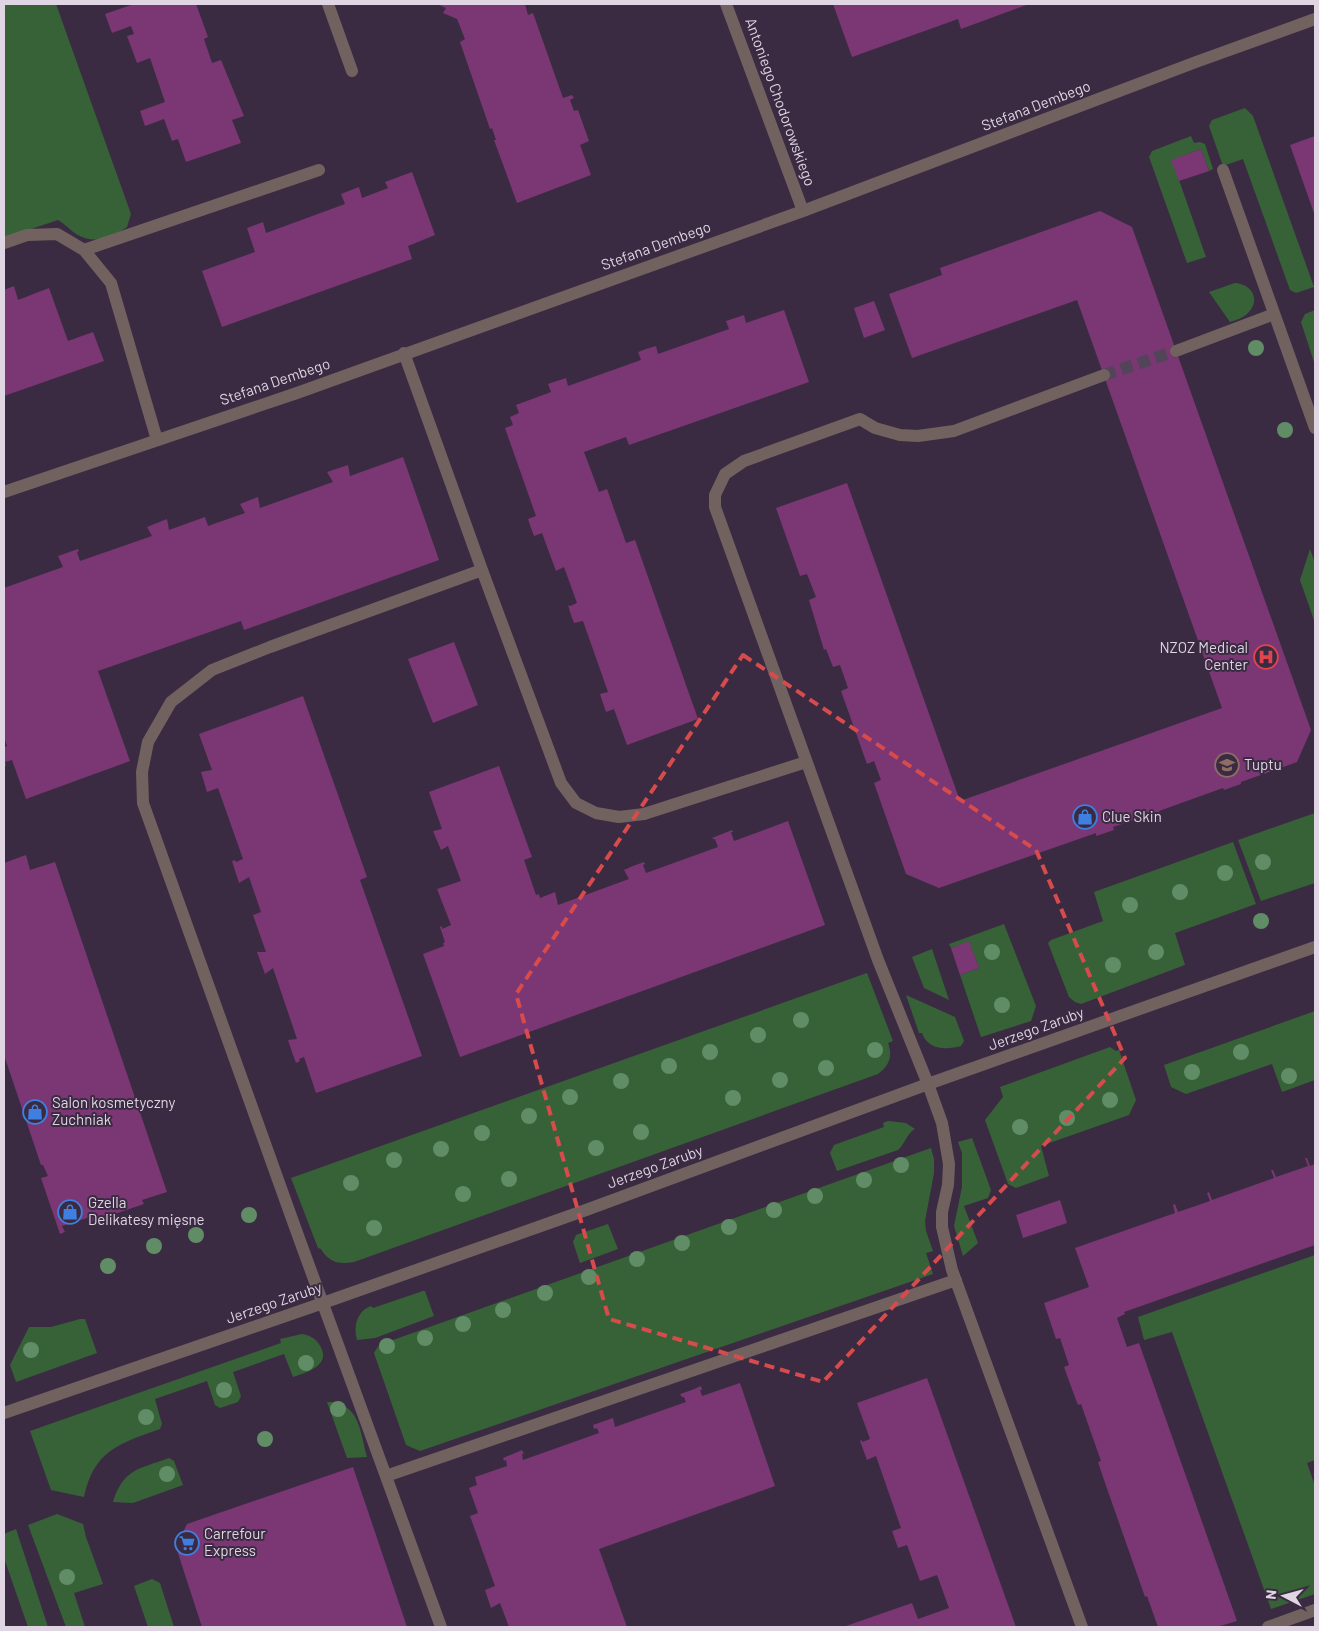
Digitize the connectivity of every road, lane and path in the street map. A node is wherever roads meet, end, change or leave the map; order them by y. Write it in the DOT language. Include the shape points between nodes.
graph roads {
  1 [pos="328,4"];
  2 [pos="726,4"];
  3 [pos="1315,19"];
  4 [pos="352,71"];
  5 [pos="319,170"];
  6 [pos="1223,170"];
  7 [pos="803,211"];
  8 [pos="4,243"];
  9 [pos="84,250"];
  10 [pos="1274,314"];
  11 [pos="1176,351"];
  12 [pos="404,353"];
  13 [pos="1104,375"];
  14 [pos="1315,428"];
  15 [pos="156,440"];
  16 [pos="4,492"];
  17 [pos="482,570"];
  18 [pos="806,762"];
  19 [pos="1315,947"];
  20 [pos="928,1084"];
  21 [pos="956,1280"];
  22 [pos="323,1303"];
  23 [pos="4,1413"];
  24 [pos="386,1476"];
  25 [pos="1315,1610"];
  26 [pos="441,1627"];
  27 [pos="1082,1627"];
  28 [pos="1268,1627"];
  1 -- 4 [label="street"];
  2 -- 7 [label="street, Antoniego Chodorowskiego"];
  3 -- 7 [label="street, Stefana Dembego"];
  5 -- 9 [label="street"];
  6 -- 10 [label="street"];
  7 -- 12 [label="street, Stefana Dembego"];
  8 -- 9 [label="street" via="27,234 57,234"];
  9 -- 15 [label="street" via="111,283"];
  10 -- 11 [label="street"];
  10 -- 14 [label="street"];
  12 -- 15 [label="street, Stefana Dembego"];
  12 -- 17 [label="street"];
  13 -- 18 [label="street" via="954,432 900,435 875,428 860,419 744,460 725,474 715,495 715,507"];
  15 -- 16 [label="street, Stefana Dembego"];
  17 -- 18 [label="street" via="561,783 576,803 596,813 619,817 644,814"];
  17 -- 22 [label="street" via="212,670 171,702 148,742 142,772 143,803"];
  18 -- 20 [label="street" via="878,960"];
  19 -- 20 [label="street, Jerzego Zaruby"];
  20 -- 21 [label="street" via="942,1123 949,1164 942,1227"];
  20 -- 22 [label="street, Jerzego Zaruby"];
  21 -- 24 [label="street"];
  21 -- 27 [label="street"];
  22 -- 23 [label="street, Jerzego Zaruby"];
  22 -- 24 [label="street"];
  24 -- 26 [label="street"];
  25 -- 28 [label="street"];
}
